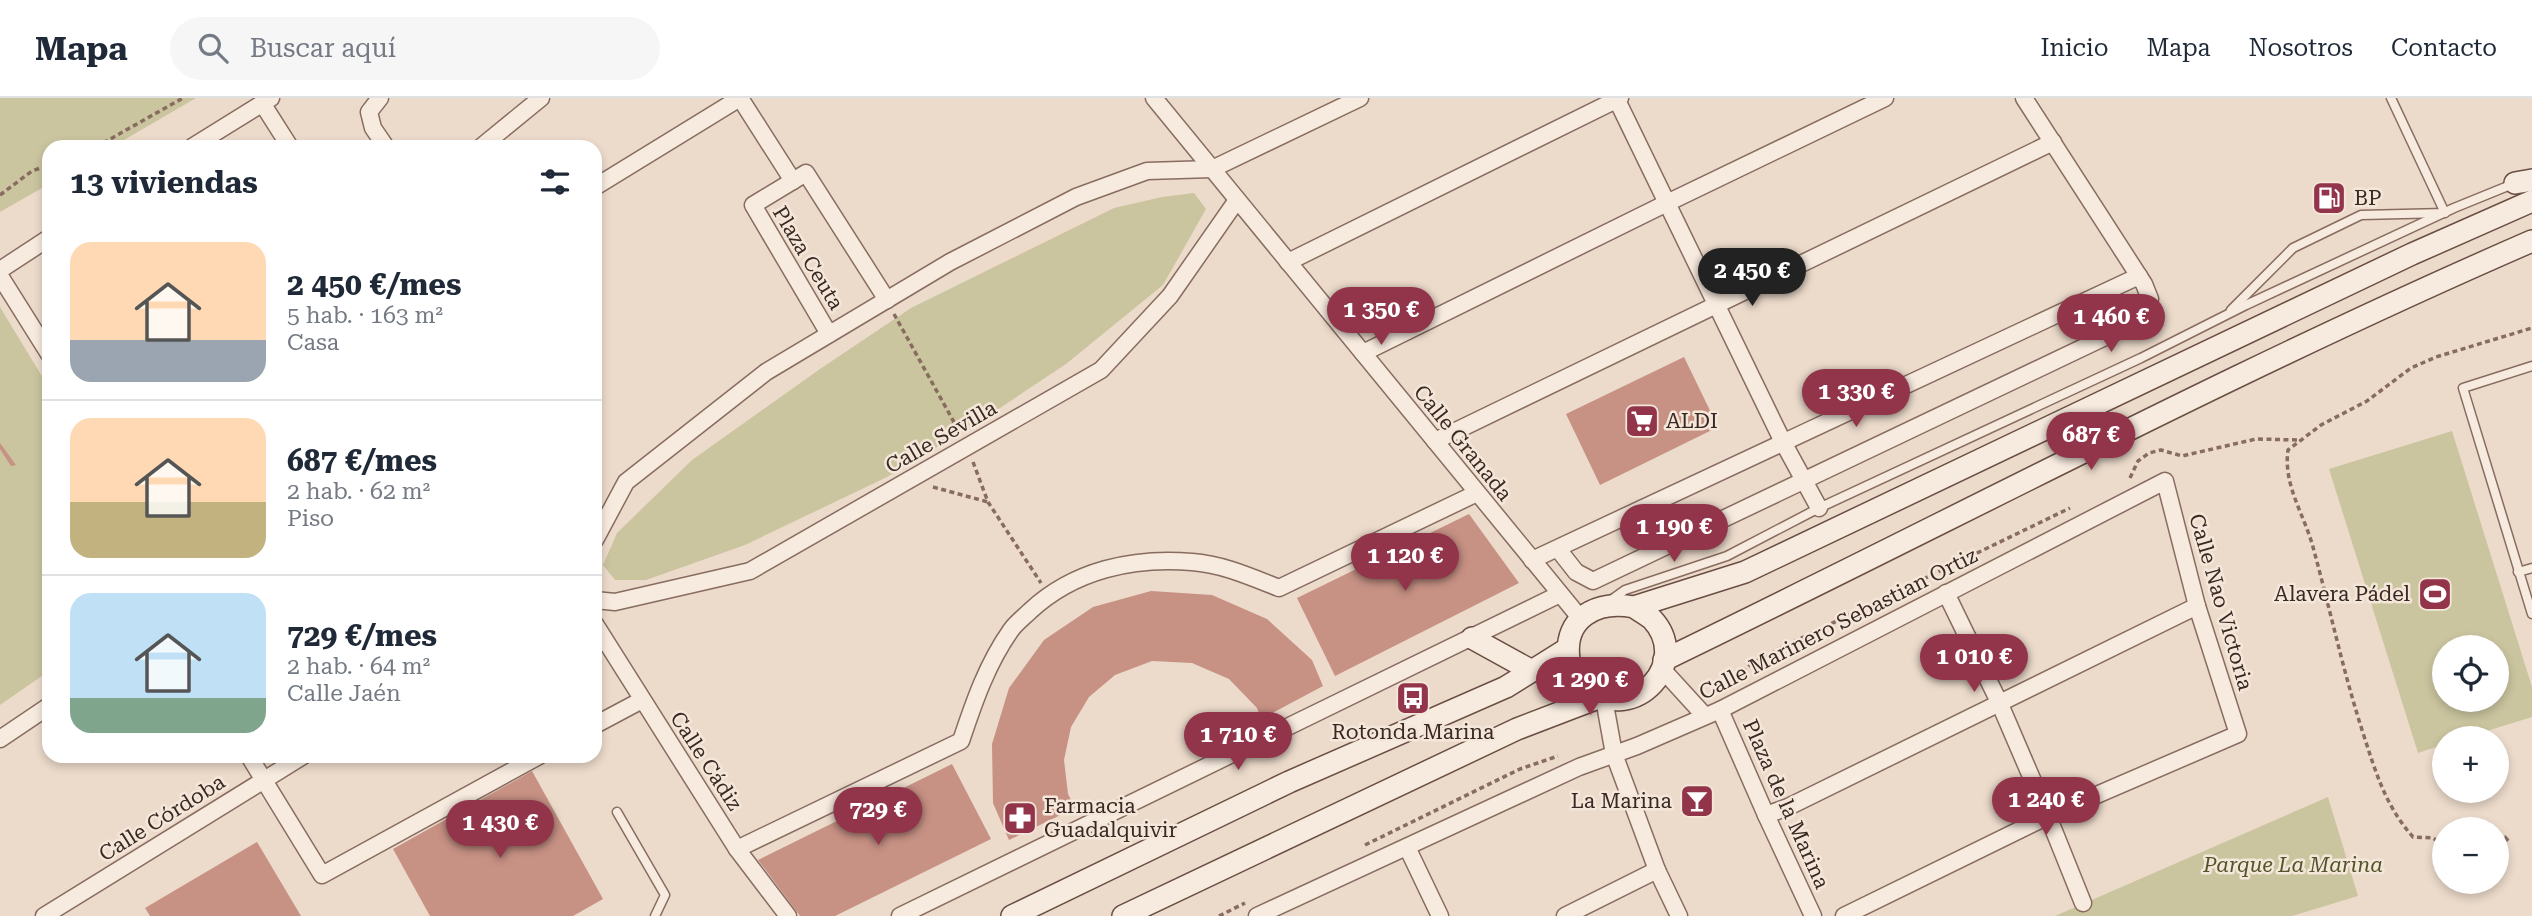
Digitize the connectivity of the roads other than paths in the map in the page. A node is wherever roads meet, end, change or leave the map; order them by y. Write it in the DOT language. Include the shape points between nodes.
graph roads {
  1 [pos="380,98"];
  2 [pos="541,98"];
  3 [pos="740,98"];
  4 [pos="1154,98"];
  5 [pos="1360,98"];
  6 [pos="1885,98"];
  7 [pos="2024,98"];
  8 [pos="2392,98"];
  9 [pos="1618,99"];
  10 [pos="267,101"];
  11 [pos="203,140"];
  12 [pos="286,140"];
  13 [pos="381,140"];
  14 [pos="490,140"];
  15 [pos="2053,142"];
  16 [pos="1212,169"];
  17 [pos="2526,180"];
  18 [pos="793,181"];
  19 [pos="602,183"];
  20 [pos="1237,200"];
  21 [pos="2532,201"];
  22 [pos="1667,203"];
  23 [pos="2445,212"];
  24 [pos="42,243"];
  25 [pos="2532,244"];
  26 [pos="1288,262"];
  27 [pos="0,273"];
  28 [pos="2139,276"];
  29 [pos="887,300"];
  30 [pos="1716,304"];
  31 [pos="2226,315"];
  32 [pos="829,334"];
  33 [pos="42,342"];
  34 [pos="1363,353"];
  35 [pos="2532,366"];
  36 [pos="1435,441"];
  37 [pos="1783,442"];
  38 [pos="1805,481"];
  39 [pos="2165,481"];
  40 [pos="1477,493"];
  41 [pos="1819,508"];
  42 [pos="602,527"];
  43 [pos="1558,549"];
  44 [pos="1532,560"];
  45 [pos="2532,568"];
  46 [pos="2518,572"];
  47 [pos="1946,593"];
  48 [pos="1560,594"];
  49 [pos="602,601"];
  50 [pos="1606,605"];
  51 [pos="2197,606"];
  52 [pos="1634,607"];
  53 [pos="2532,614"];
  54 [pos="1581,619"];
  55 [pos="602,635"];
  56 [pos="1472,638"];
  57 [pos="1567,649"];
  58 [pos="1663,664"];
  59 [pos="1532,671"];
  60 [pos="1601,698"];
  61 [pos="642,700"];
  62 [pos="1998,702"];
  63 [pos="1720,710"];
  64 [pos="42,711"];
  65 [pos="1704,715"];
  66 [pos="602,721"];
  67 [pos="0,739"];
  68 [pos="1614,754"];
  69 [pos="252,763"];
  70 [pos="291,763"];
  71 [pos="526,763"];
  72 [pos="263,780"];
  73 [pos="617,812"];
  74 [pos="1766,815"];
  75 [pos="2048,816"];
  76 [pos="1407,847"];
  77 [pos="737,849"];
  78 [pos="1657,870"];
  79 [pos="2083,903"];
  80 [pos="44,916"];
  81 [pos="655,916"];
  82 [pos="788,916"];
  83 [pos="900,916"];
  84 [pos="1012,916"];
  85 [pos="1123,916"];
  86 [pos="1258,916"];
  87 [pos="1440,916"];
  88 [pos="1564,916"];
  89 [pos="1679,916"];
  90 [pos="1813,916"];
  91 [pos="1844,916"];
  1 -- 13 [label="street" via="369,112"];
  2 -- 14 [label="street"];
  3 -- 18 [label="street"];
  3 -- 19 [label="street"];
  4 -- 16 [label="street, Calle Granada"];
  5 -- 16 [label="street"];
  6 -- 22 [label="street"];
  7 -- 15 [label="street"];
  8 -- 23 [label="lane"];
  9 -- 22 [label="street"];
  9 -- 26 [label="street"];
  10 -- 11 [label="street"];
  10 -- 12 [label="street"];
  15 -- 28 [label="street"];
  15 -- 30 [label="street"];
  16 -- 20 [label="street, Calle Granada"];
  16 -- 29 [label="street" via="1147,171 1076,197"];
  17 -- 23 [label="lane"];
  18 -- 29 [label="street, Plaza Ceuta" via="806,173"];
  18 -- 32 [label="street, Plaza Ceuta" via="752,205"];
  20 -- 26 [label="street, Calle Granada"];
  20 -- 49 [label="street, Calle Sevilla" via="1170,296 1101,370 750,570 615,602"];
  21 -- 52 [label="main road" via="1745,572"];
  22 -- 30 [label="street"];
  22 -- 34 [label="street"];
  23 -- 31 [label="lane"];
  23 -- 31 [label="lane" via="2361,215 2293,248"];
  24 -- 27 [label="street"];
  25 -- 58 [label="main road" via="2430,285"];
  26 -- 34 [label="street, Calle Granada"];
  27 -- 33 [label="street"];
  28 -- 37 [label="street"];
  28 -- 38 [label="street" via="2150,299 2146,311 2126,327"];
  29 -- 32 [label="street"];
  30 -- 36 [label="street"];
  30 -- 37 [label="street"];
  31 -- 41 [label="lane"];
  32 -- 42 [label="street" via="766,372 626,482"];
  34 -- 36 [label="street, Calle Granada"];
  35 -- 46 [label="lane" via="2463,388"];
  36 -- 40 [label="street, Calle Granada"];
  37 -- 38 [label="street"];
  37 -- 43 [label="street"];
  38 -- 41 [label="street"];
  38 -- 43 [label="street" via="1593,581 1576,572"];
  39 -- 47 [label="street, Calle Marinero Sebastian Ortiz"];
  39 -- 51 [label="street, Calle Nao Victoria"];
  40 -- 44 [label="street, Calle Granada"];
  40 -- 77 [label="street" via="1279,588 1194,562 1135,562 1086,574 1048,594 1013,628 987,669 961,741"];
  41 -- 50 [label="lane" via="1727,556 1625,590"];
  43 -- 44 [label="street"];
  44 -- 48 [label="street, Calle Granada"];
  45 -- 46 [label="lane"];
  46 -- 53 [label="lane"];
  47 -- 62 [label="street"];
  47 -- 63 [label="street, Calle Marinero Sebastian Ortiz"];
  48 -- 54 [label="street, Calle Granada"];
  48 -- 56 [label="street"];
  50 -- 52 [label="main road"];
  50 -- 54 [label="main road"];
  51 -- 62 [label="street"];
  51 -- 75 [label="street, Calle Nao Victoria" via="2238,733"];
  52 -- 58 [label="main road" via="1652,619 1661,633"];
  54 -- 57 [label="main road"];
  55 -- 61 [label="street, Calle Cádiz"];
  56 -- 59 [label="main road"];
  56 -- 83 [label="street"];
  57 -- 59 [label="main road"];
  57 -- 60 [label="main road" via="1576,680"];
  58 -- 60 [label="main road" via="1650,688 1628,700"];
  58 -- 65 [label="street"];
  59 -- 84 [label="main road"];
  60 -- 68 [label="street"];
  60 -- 85 [label="main road" via="1517,729"];
  61 -- 66 [label="street"];
  61 -- 77 [label="street, Calle Cádiz"];
  62 -- 74 [label="street"];
  62 -- 75 [label="street"];
  63 -- 65 [label="street, Calle Marinero Sebastian Ortiz"];
  63 -- 74 [label="street, Plaza de la Marina"];
  64 -- 67 [label="street"];
  65 -- 68 [label="street, Calle Marinero Sebastian Ortiz"];
  68 -- 76 [label="street, Calle Marinero Sebastian Ortiz"];
  68 -- 78 [label="street"];
  69 -- 72 [label="street"];
  70 -- 72 [label="street, Calle Córdoba"];
  71 -- 72 [label="street" via="322,875"];
  72 -- 80 [label="street, Calle Córdoba"];
  73 -- 81 [label="lane" via="665,895"];
  74 -- 90 [label="street, Plaza de la Marina"];
  75 -- 79 [label="street"];
  75 -- 91 [label="street"];
  76 -- 86 [label="street, Calle Marinero Sebastian Ortiz"];
  76 -- 87 [label="street"];
  77 -- 82 [label="street, Calle Cádiz"];
  78 -- 88 [label="street"];
  78 -- 89 [label="street"];
}
